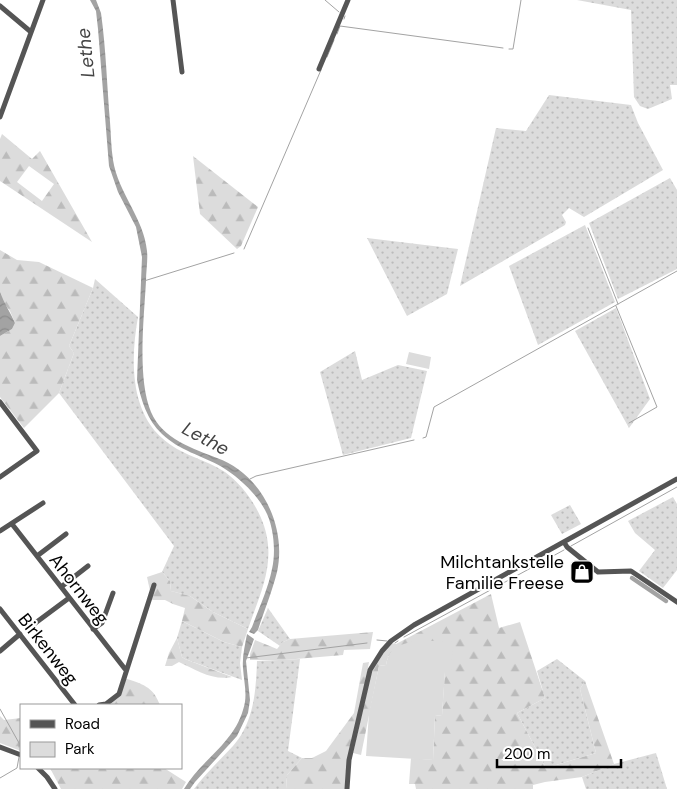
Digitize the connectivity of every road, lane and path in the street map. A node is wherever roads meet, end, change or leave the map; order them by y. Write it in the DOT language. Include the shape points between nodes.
graph roads {
  1 [pos="43,0"];
  2 [pos="173,0"];
  3 [pos="348,0"];
  4 [pos="0,6"];
  5 [pos="31,32"];
  6 [pos="319,68"];
  7 [pos="182,72"];
  8 [pos="0,117"];
  9 [pos="0,402"];
  10 [pos="0,477"];
  11 [pos="677,479"];
  12 [pos="43,503"];
  13 [pos="12,524"];
  14 [pos="0,531"];
  15 [pos="66,534"];
  16 [pos="564,542"];
  17 [pos="37,556"];
  18 [pos="88,566"];
  19 [pos="154,586"];
  20 [pos="61,587"];
  21 [pos="113,593"];
  22 [pos="69,598"];
  23 [pos="677,602"];
  24 [pos="0,609"];
  25 [pos="34,624"];
  26 [pos="93,629"];
  27 [pos="20,634"];
  28 [pos="0,650"];
  29 [pos="125,669"];
  30 [pos="74,704"];
  31 [pos="106,704"];
  32 [pos="0,746"];
  33 [pos="20,755"];
  34 [pos="39,769"];
  35 [pos="55,789"];
  36 [pos="347,789"];
  1 -- 5 [label="street"];
  2 -- 7 [label="street"];
  3 -- 6 [label="street"];
  4 -- 5 [label="street"];
  5 -- 8 [label="street"];
  9 -- 10 [label="street" via="37,451"];
  11 -- 16 [label="street"];
  12 -- 13 [label="street"];
  13 -- 14 [label="street"];
  13 -- 17 [label="street, Ahornweg"];
  15 -- 17 [label="street"];
  16 -- 23 [label="street" via="598,572 631,570"];
  16 -- 36 [label="street" via="396,636 382,650 370,670 349,760"];
  17 -- 20 [label="street, Ahornweg"];
  18 -- 20 [label="street"];
  19 -- 29 [label="street"];
  20 -- 22 [label="street, Ahornweg"];
  21 -- 26 [label="street" via="102,623"];
  22 -- 25 [label="street"];
  22 -- 26 [label="street, Ahornweg"];
  24 -- 27 [label="street, Birkenweg"];
  26 -- 29 [label="street, Ahornweg"];
  27 -- 28 [label="street"];
  27 -- 30 [label="street, Birkenweg"];
  29 -- 31 [label="street" via="118,694"];
  32 -- 33 [label="street"];
  34 -- 35 [label="street"];
}
